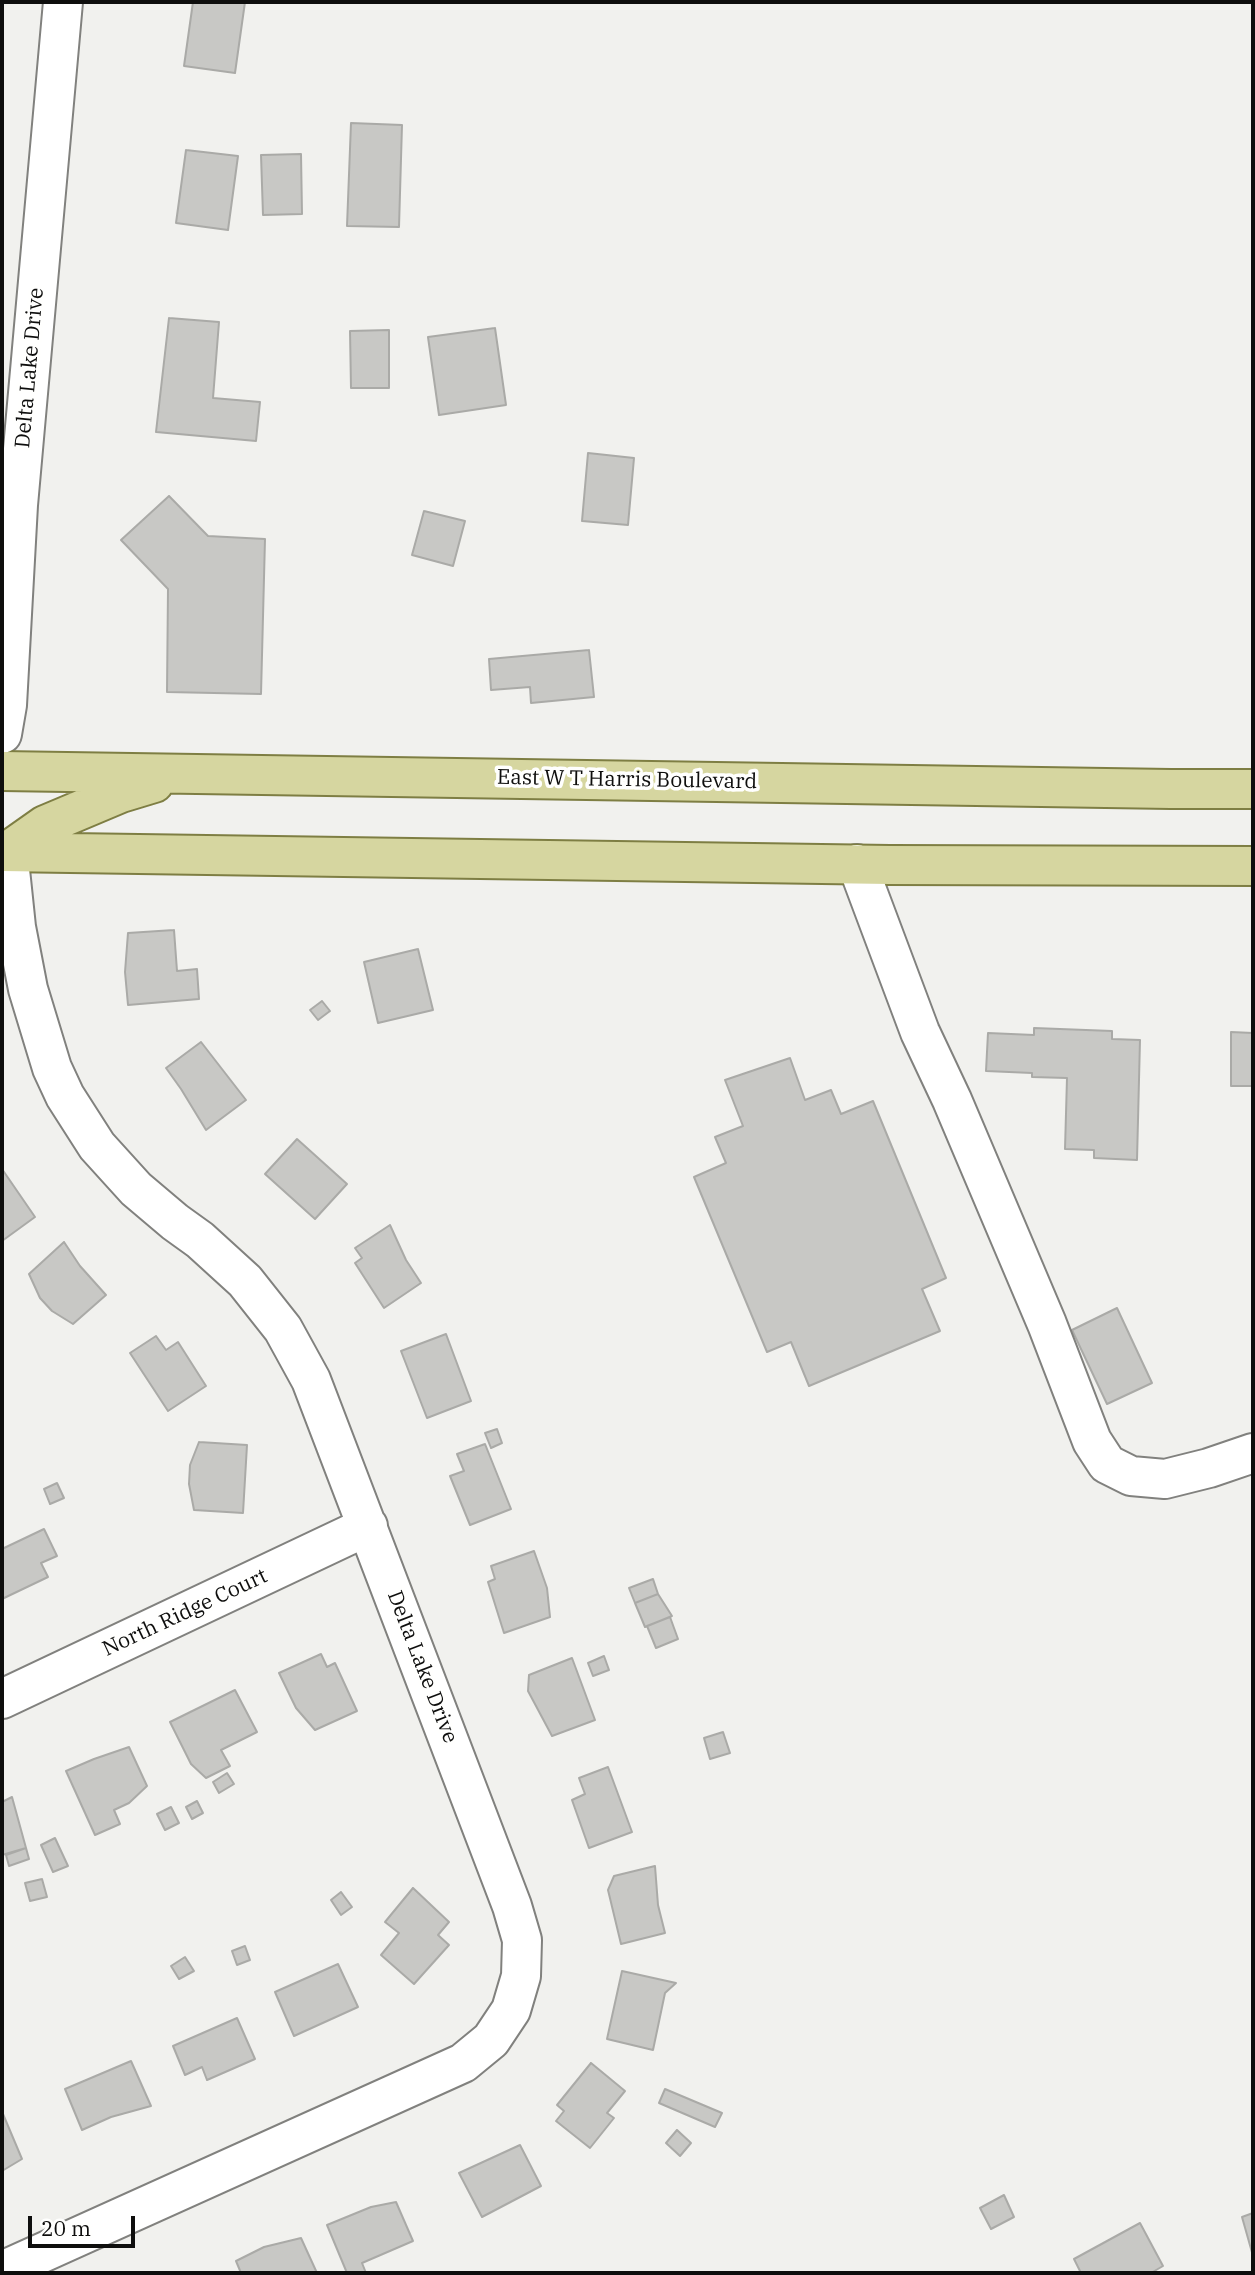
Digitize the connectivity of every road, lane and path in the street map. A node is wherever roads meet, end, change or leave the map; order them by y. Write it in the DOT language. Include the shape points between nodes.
graph roads {
  1 [pos="63,2"];
  2 [pos="15,380"];
  3 [pos="8,574"];
  4 [pos="2,734"];
  5 [pos="2,771"];
  6 [pos="187,774"];
  7 [pos="1253,789"];
  8 [pos="5,851"];
  9 [pos="857,864"];
  10 [pos="1253,866"];
  11 [pos="1253,1453"];
  12 [pos="368,1526"];
  13 [pos="2,1699"];
  14 [pos="2,2272"];
  1 -- 2 [label="street, Delta Lake Drive"];
  2 -- 3 [label="street, Delta Lake Drive"];
  3 -- 4 [label="street, Delta Lake Drive" via="7,705"];
  5 -- 6 [label="main road, East W T Harris Boulevard"];
  6 -- 7 [label="main road, East W T Harris Boulevard"];
  6 -- 8 [label="main road" via="121,793 45,825"];
  8 -- 9 [label="main road"];
  8 -- 12 [label="street, Delta Lake Drive" via="28,989 65,1096 97,1146 136,1189 245,1281 283,1329 312,1380"];
  9 -- 10 [label="main road"];
  9 -- 11 [label="street" via="920,1032 1047,1324 1092,1441 1107,1464 1131,1476 1166,1479"];
  12 -- 13 [label="street, North Ridge Court"];
  12 -- 14 [label="street, Delta Lake Drive" via="512,1906 522,1940 521,1976 511,2010 491,2040 463,2063"];
}
